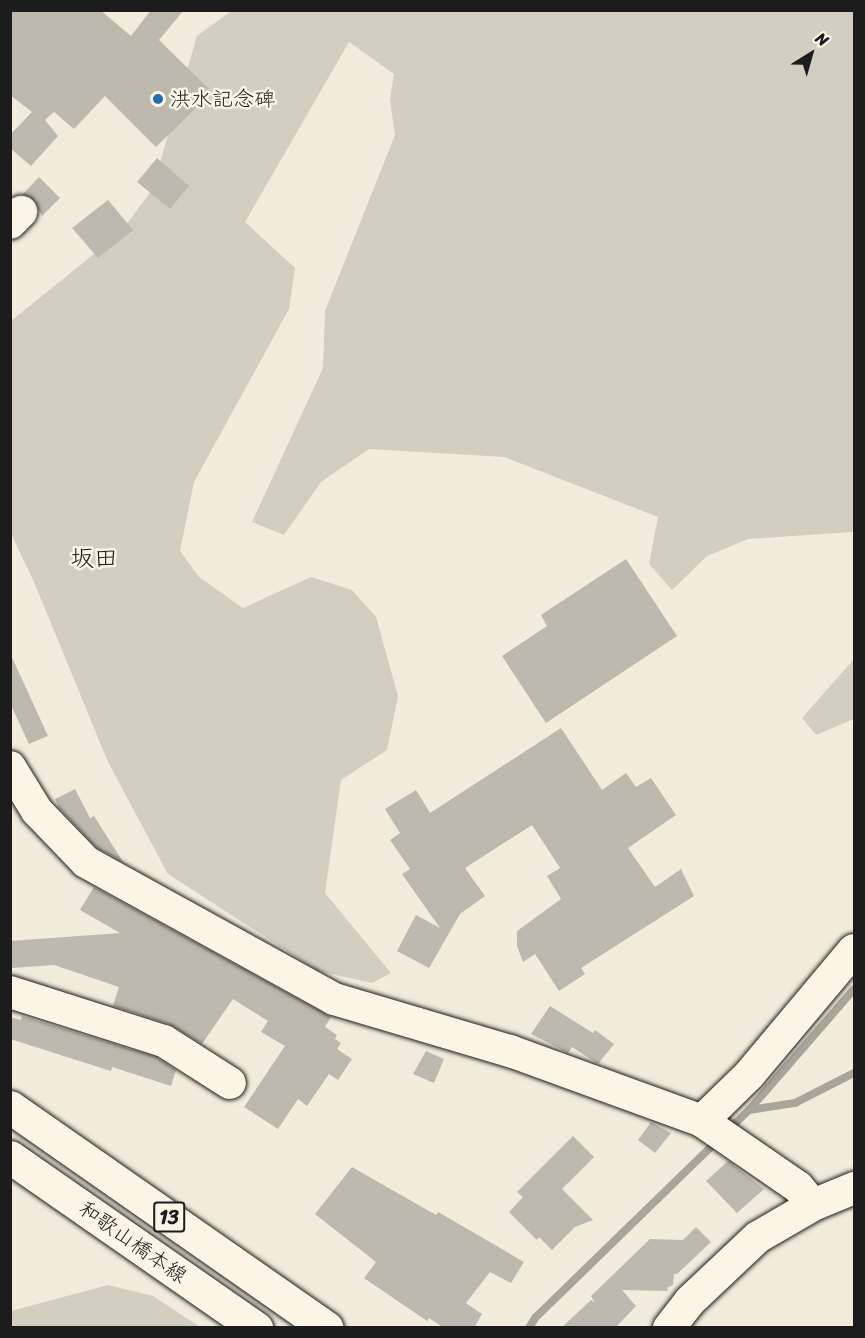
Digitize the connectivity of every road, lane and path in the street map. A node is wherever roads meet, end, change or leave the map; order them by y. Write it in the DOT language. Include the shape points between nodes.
graph roads {
  1 [pos="10,767"];
  2 [pos="855,950"];
  3 [pos="10,992"];
  4 [pos="230,1083"];
  5 [pos="10,1107"];
  6 [pos="707,1124"];
  7 [pos="10,1156"];
  8 [pos="855,1188"];
  9 [pos="813,1204"];
  10 [pos="256,1328"];
  11 [pos="327,1328"];
  12 [pos="669,1328"];
  1 -- 6 [label="street" via="37,811 86,862 334,999 510,1051"];
  2 -- 6 [label="street"];
  3 -- 4 [label="street" via="164,1041"];
  5 -- 11 [label="main road, 和歌山橋本線 / 13"];
  6 -- 9 [label="street" via="798,1187"];
  7 -- 10 [label="main road, 和歌山橋本線 / 13"];
  8 -- 9 [label="street"];
  9 -- 12 [label="street" via="758,1237 690,1302"];
}
